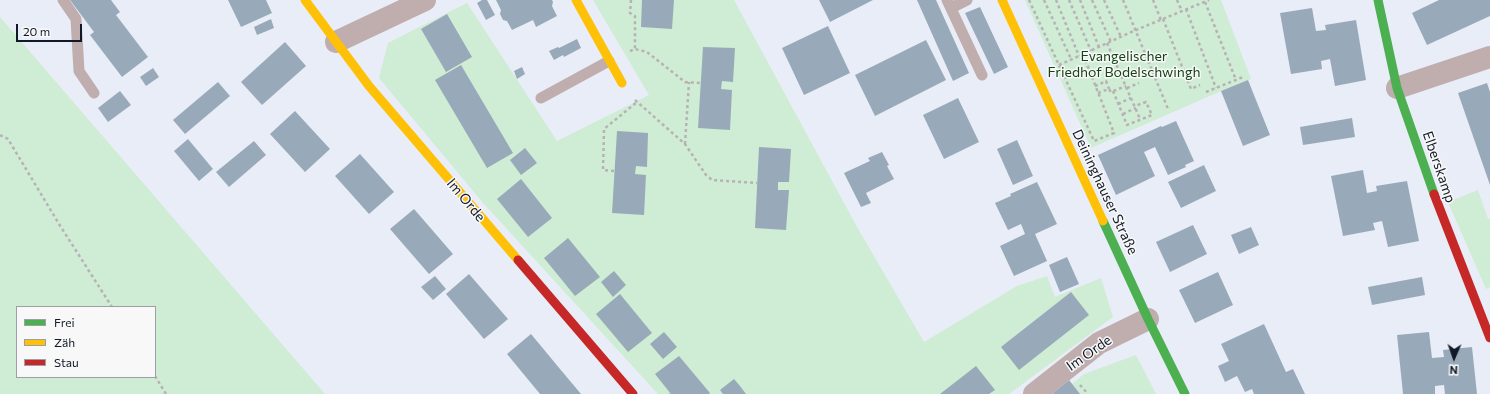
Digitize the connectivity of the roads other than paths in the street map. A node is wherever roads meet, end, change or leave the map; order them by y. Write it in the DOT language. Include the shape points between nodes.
graph roads {
  1 [pos="64,0"];
  2 [pos="305,0"];
  3 [pos="425,0"];
  4 [pos="576,0"];
  5 [pos="967,0"];
  6 [pos="1002,0"];
  7 [pos="1378,0"];
  8 [pos="949,4"];
  9 [pos="336,42"];
  10 [pos="1490,57"];
  11 [pos="609,61"];
  12 [pos="982,75"];
  13 [pos="622,83"];
  14 [pos="1397,88"];
  15 [pos="94,93"];
  16 [pos="541,98"];
  17 [pos="1148,318"];
  18 [pos="1490,338"];
  19 [pos="632,394"];
  20 [pos="1034,394"];
  21 [pos="1185,394"];
  1 -- 15 [label="lane" via="76,19 79,71"];
  2 -- 9 [label="street, Im Orde"];
  3 -- 9 [label="street"];
  4 -- 11 [label="street"];
  5 -- 8 [label="lane"];
  6 -- 17 [label="street, Deininghauser Straße"];
  7 -- 14 [label="street, Elberskamp"];
  8 -- 12 [label="lane"];
  9 -- 19 [label="street, Im Orde" via="369,86"];
  10 -- 14 [label="street"];
  11 -- 13 [label="street"];
  11 -- 16 [label="lane"];
  14 -- 18 [label="street, Elberskamp" via="1435,197"];
  17 -- 20 [label="street, Im Orde" via="1099,343"];
  17 -- 21 [label="street, Deininghauser Straße"];
}
